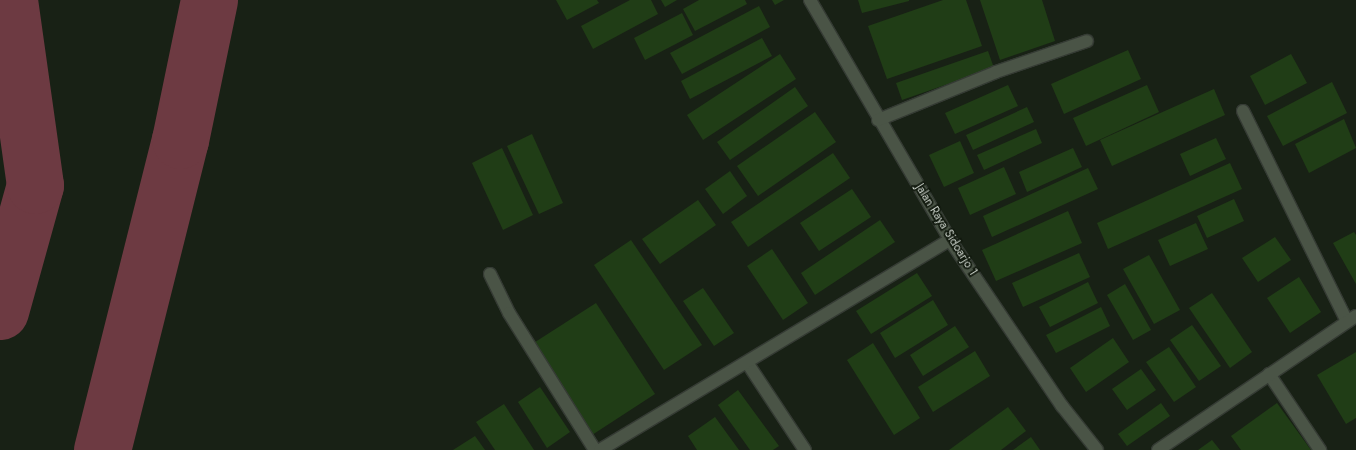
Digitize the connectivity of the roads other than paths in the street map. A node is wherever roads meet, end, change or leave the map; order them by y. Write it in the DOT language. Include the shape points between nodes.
graph roads {
  1 [pos="810,0"];
  2 [pos="1087,41"];
  3 [pos="1243,111"];
  4 [pos="878,120"];
  5 [pos="950,240"];
  6 [pos="490,274"];
  7 [pos="1351,319"];
  8 [pos="748,364"];
  9 [pos="1269,374"];
  10 [pos="595,450"];
  11 [pos="600,450"];
  12 [pos="805,450"];
  13 [pos="1097,450"];
  14 [pos="1158,450"];
  15 [pos="1320,450"];
  1 -- 4 [label="street, Jalan Raya Sidoarjo 1"];
  2 -- 4 [label="street" via="996,72"];
  3 -- 7 [label="street"];
  4 -- 5 [label="street, Jalan Raya Sidoarjo 1"];
  5 -- 8 [label="street"];
  5 -- 13 [label="street, Jalan Raya Sidoarjo 1" via="1062,406"];
  6 -- 10 [label="street" via="509,313"];
  7 -- 9 [label="street"];
  8 -- 11 [label="street"];
  8 -- 12 [label="street"];
  9 -- 14 [label="street"];
  9 -- 15 [label="street"];
}
